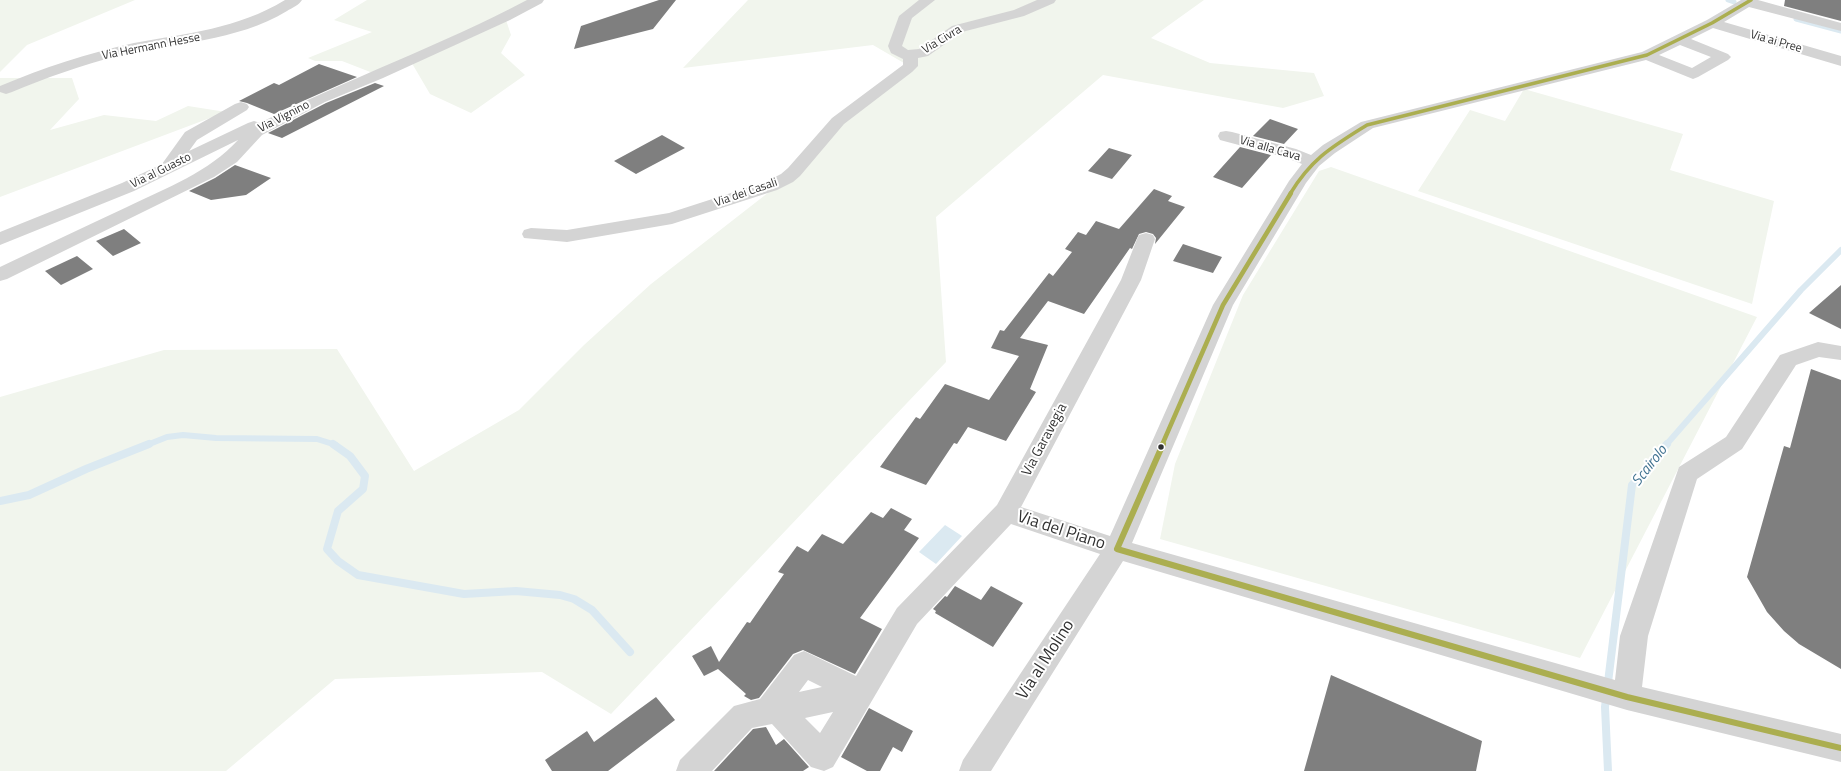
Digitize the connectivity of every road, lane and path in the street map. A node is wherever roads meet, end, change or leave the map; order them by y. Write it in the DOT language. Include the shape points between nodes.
graph roads {
  1 [pos="294,0"];
  2 [pos="537,0"];
  3 [pos="928,0"];
  4 [pos="1049,0"];
  5 [pos="1749,1"];
  6 [pos="1712,23"];
  7 [pos="1841,27"];
  8 [pos="1679,39"];
  9 [pos="911,56"];
  10 [pos="1639,57"];
  11 [pos="1841,61"];
  12 [pos="6,89"];
  13 [pos="319,100"];
  14 [pos="241,107"];
  15 [pos="1226,136"];
  16 [pos="1313,162"];
  17 [pos="169,167"];
  18 [pos="531,234"];
  19 [pos="0,239"];
  20 [pos="1146,239"];
  21 [pos="0,275"];
  22 [pos="1841,353"];
  23 [pos="1006,512"];
  24 [pos="1117,549"];
  25 [pos="861,693"];
  26 [pos="1627,697"];
  27 [pos="778,710"];
  28 [pos="1841,748"];
  29 [pos="691,771"];
  30 [pos="974,771"];
  1 -- 12 [label="street, Via Hermann Hesse" via="264,18 234,30 113,53 42,73"];
  2 -- 13 [label="street, Via Vignino" via="505,17"];
  3 -- 9 [label="street, Via Civra" via="906,16 897,38 896,50 900,54"];
  4 -- 9 [label="street, Via Civra" via="1019,14 957,29 932,48"];
  5 -- 6 [label="street"];
  5 -- 7 [label="street"];
  6 -- 8 [label="street"];
  6 -- 11 [label="street, Via ai Pree"];
  8 -- 10 [label="street"];
  8 -- 10 [label="street" via="1723,57 1693,74"];
  9 -- 18 [label="street, Via dei Casali" via="907,69 838,121 794,172 771,186 672,218 567,236"];
  10 -- 16 [label="street" via="1367,125"];
  13 -- 17 [label="street, Via al Guasto" via="298,105"];
  13 -- 21 [label="street, Via Vignino" via="256,131 231,158 208,173"];
  14 -- 17 [label="street" via="191,136"];
  15 -- 16 [label="street, Via alla Cava" via="1290,153"];
  16 -- 24 [label="street" via="1298,181 1223,305"];
  17 -- 19 [label="street, Via al Guasto" via="104,198"];
  20 -- 23 [label="street, Via Garavegia" via="1131,280"];
  22 -- 26 [label="street" via="1818,349 1788,360 1734,443 1687,474 1634,636"];
  23 -- 24 [label="street, Via del Piano"];
  23 -- 25 [label="street, Via Garavegia" via="907,616"];
  24 -- 26 [label="street, Via del Piano"];
  24 -- 30 [label="street, Via al Molino"];
  25 -- 27 [label="street"];
  25 -- 27 [label="street" via="804,664 772,704"];
  25 -- 27 [label="street, Via Garavegia" via="822,757"];
  26 -- 28 [label="street, Via del Piano"];
  27 -- 29 [label="street" via="744,716"];
}
